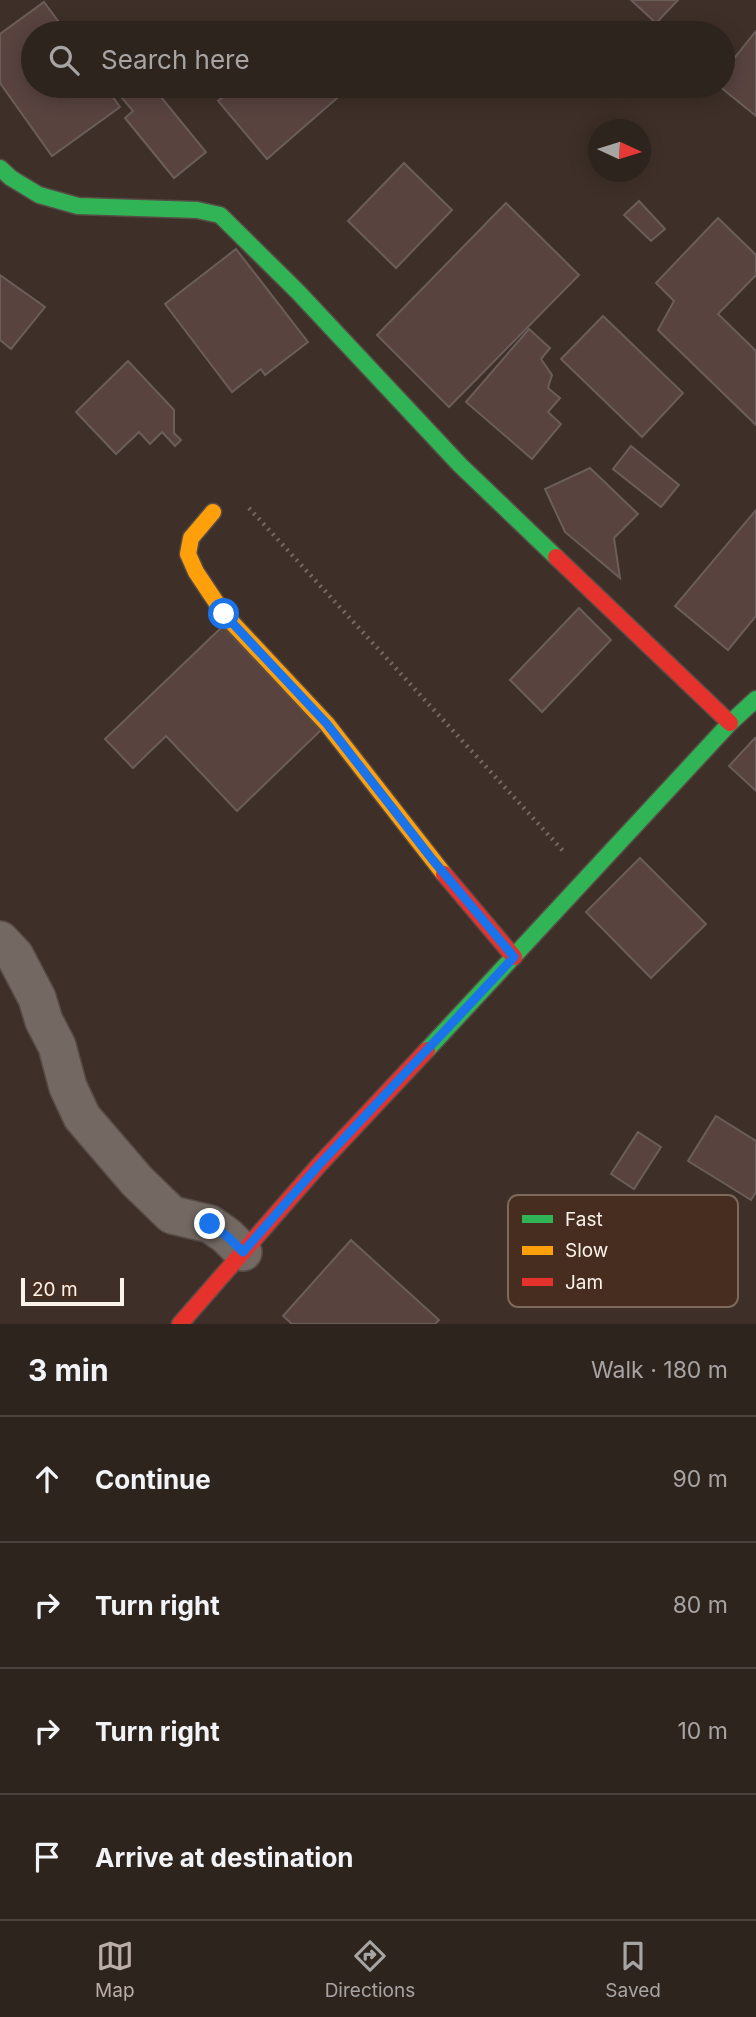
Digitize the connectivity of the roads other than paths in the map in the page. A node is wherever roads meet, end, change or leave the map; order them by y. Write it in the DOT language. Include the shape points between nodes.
graph roads {
  1 [pos="0,168"];
  2 [pos="213,512"];
  3 [pos="756,699"];
  4 [pos="730,723"];
  5 [pos="0,940"];
  6 [pos="514,957"];
  7 [pos="243,1252"];
  8 [pos="180,1324"];
  1 -- 4 [label="street" via="39,195 78,206 197,210 220,215 460,465"];
  2 -- 6 [label="street" via="191,538 188,554 224,614 327,724"];
  3 -- 4 [label="street"];
  4 -- 6 [label="street"];
  5 -- 7 [label="street" via="15,956 37,998 82,1117 172,1215 210,1224"];
  6 -- 7 [label="street"];
  7 -- 8 [label="street"];
}
